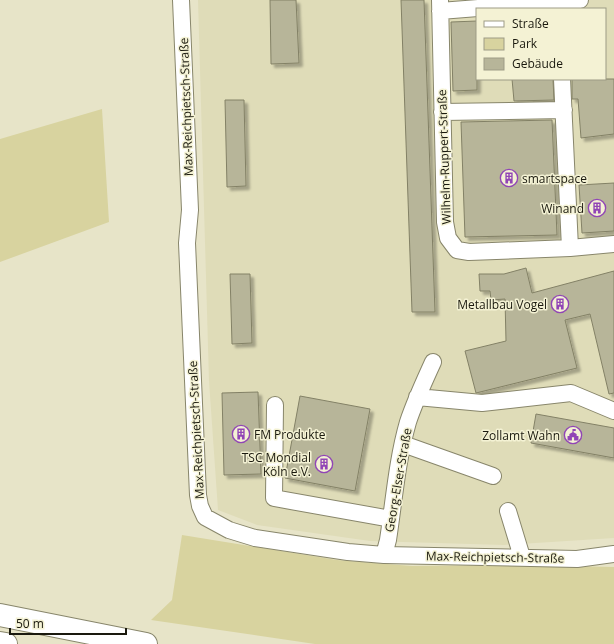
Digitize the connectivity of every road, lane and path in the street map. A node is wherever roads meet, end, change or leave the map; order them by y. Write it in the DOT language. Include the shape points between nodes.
graph roads {
  1 [pos="181,0"];
  2 [pos="527,2"];
  3 [pos="566,2"];
  4 [pos="440,6"];
  5 [pos="562,80"];
  6 [pos="564,110"];
  7 [pos="442,112"];
  8 [pos="614,244"];
  9 [pos="570,248"];
  10 [pos="433,362"];
  11 [pos="417,397"];
  12 [pos="275,405"];
  13 [pos="614,411"];
  14 [pos="403,444"];
  15 [pos="493,476"];
  16 [pos="508,511"];
  17 [pos="391,519"];
  18 [pos="614,554"];
  19 [pos="384,555"];
  20 [pos="522,557"];
  21 [pos="0,615"];
  22 [pos="0,643"];
  23 [pos="6,644"];
  24 [pos="146,644"];
  1 -- 19 [label="street, Max-Reichpietsch-Straße" via="190,210 186,243 200,506 205,516 218,524 255,538"];
  2 -- 3 [label="street"];
  2 -- 4 [label="street"];
  4 -- 7 [label="street, Wilhelm-Ruppert-Straße"];
  5 -- 6 [label="street"];
  6 -- 7 [label="street"];
  6 -- 9 [label="street"];
  7 -- 9 [label="street, Wilhelm-Ruppert-Straße" via="445,222 448,238 456,250 482,252"];
  8 -- 9 [label="street, Wilhelm-Ruppert-Straße"];
  10 -- 11 [label="street, Georg-Elser-Straße"];
  11 -- 13 [label="street" via="482,403 570,393"];
  11 -- 14 [label="street, Georg-Elser-Straße"];
  12 -- 17 [label="street" via="274,498"];
  14 -- 15 [label="street"];
  14 -- 17 [label="street, Georg-Elser-Straße"];
  16 -- 20 [label="street"];
  17 -- 19 [label="street, Georg-Elser-Straße"];
  18 -- 20 [label="street, Max-Reichpietsch-Straße" via="577,558"];
  19 -- 20 [label="street, Max-Reichpietsch-Straße"];
  21 -- 24 [label="highway"];
  22 -- 23 [label="highway"];
}
